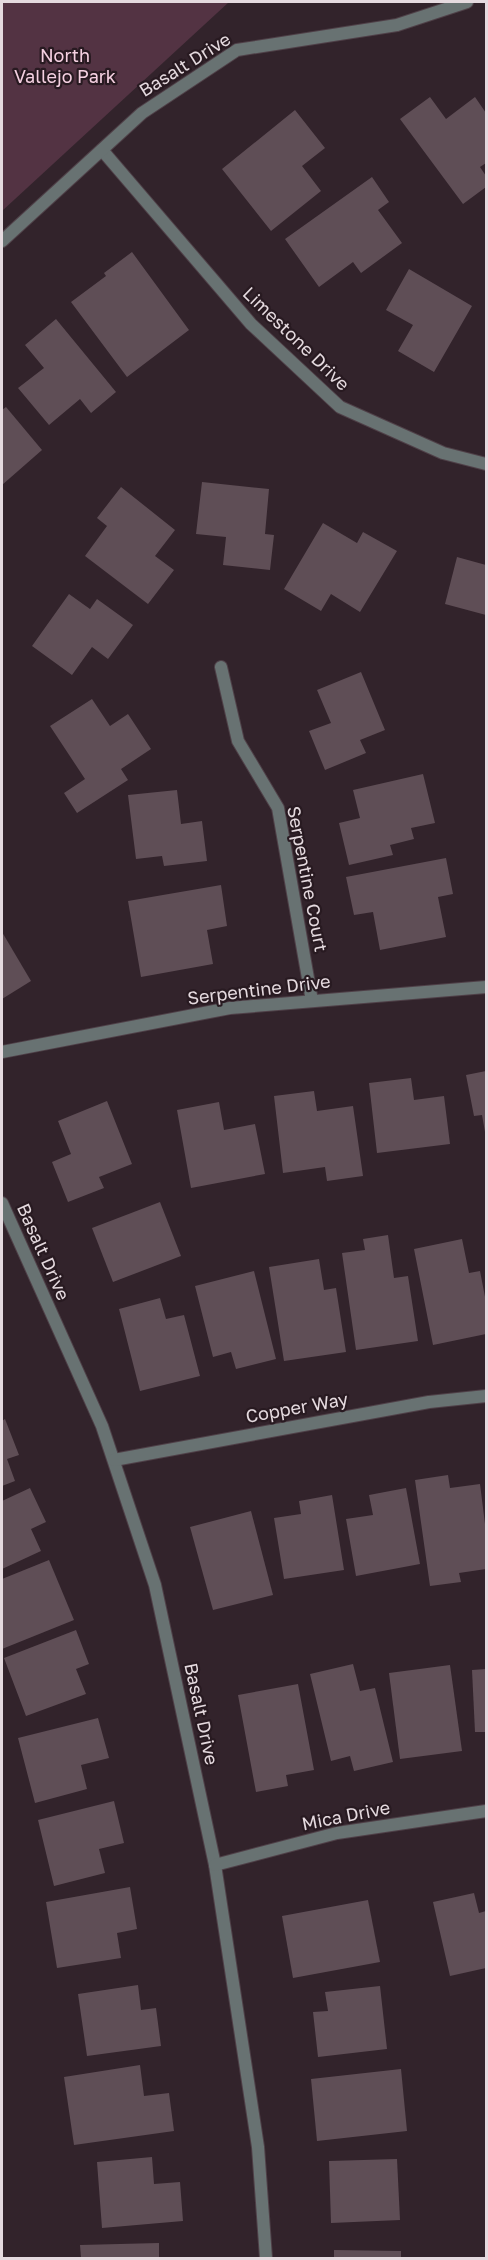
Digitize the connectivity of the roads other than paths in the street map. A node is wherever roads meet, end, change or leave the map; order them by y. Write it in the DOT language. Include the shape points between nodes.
graph roads {
  1 [pos="467,2"];
  2 [pos="102,150"];
  3 [pos="2,241"];
  4 [pos="486,464"];
  5 [pos="221,667"];
  6 [pos="486,987"];
  7 [pos="312,1001"];
  8 [pos="2,1052"];
  9 [pos="2,1203"];
  10 [pos="486,1396"];
  11 [pos="114,1460"];
  12 [pos="486,1811"];
  13 [pos="214,1865"];
  14 [pos="266,2259"];
  1 -- 2 [label="street, Basalt Drive" via="397,25 237,50 142,113"];
  2 -- 3 [label="street, Basalt Drive"];
  2 -- 4 [label="street, Limestone Drive" via="251,324 340,407 443,453"];
  5 -- 7 [label="street, Serpentine Court" via="238,741 278,808"];
  6 -- 7 [label="street, Serpentine Drive"];
  7 -- 8 [label="street, Serpentine Drive" via="231,1008"];
  9 -- 11 [label="street, Basalt Drive"];
  10 -- 11 [label="street, Copper Way" via="429,1402"];
  11 -- 13 [label="street, Basalt Drive" via="154,1585"];
  12 -- 13 [label="street, Mica Drive" via="337,1833"];
  13 -- 14 [label="street, Basalt Drive" via="258,2146"];
}
